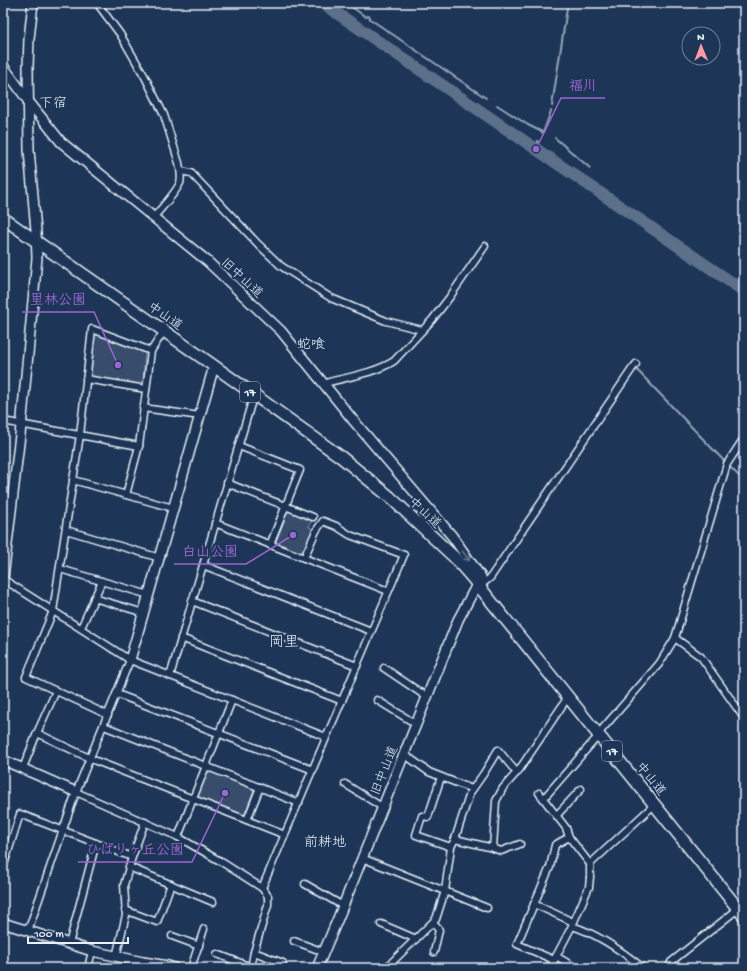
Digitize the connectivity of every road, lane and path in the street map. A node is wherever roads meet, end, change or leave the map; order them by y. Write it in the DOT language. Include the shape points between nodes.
graph roads {
  1 [pos="33,3"];
  2 [pos="97,3"];
  3 [pos="3,66"];
  4 [pos="29,102"];
  5 [pos="181,171"];
  6 [pos="154,217"];
  7 [pos="3,218"];
  8 [pos="37,241"];
  9 [pos="485,246"];
  10 [pos="422,330"];
  11 [pos="164,331"];
  12 [pos="151,351"];
  13 [pos="636,364"];
  14 [pos="214,366"];
  15 [pos="86,379"];
  16 [pos="324,385"];
  17 [pos="146,389"];
  18 [pos="254,394"];
  19 [pos="144,408"];
  20 [pos="200,416"];
  21 [pos="3,421"];
  22 [pos="21,423"];
  23 [pos="80,435"];
  24 [pos="744,438"];
  25 [pos="139,446"];
  26 [pos="239,446"];
  27 [pos="73,480"];
  28 [pos="227,483"];
  29 [pos="126,495"];
  30 [pos="286,505"];
  31 [pos="173,508"];
  32 [pos="313,517"];
  33 [pos="215,523"];
  34 [pos="444,528"];
  35 [pos="66,530"];
  36 [pos="436,540"];
  37 [pos="270,544"];
  38 [pos="444,548"];
  39 [pos="160,558"];
  40 [pos="304,558"];
  41 [pos="203,565"];
  42 [pos="60,569"];
  43 [pos="3,578"];
  44 [pos="102,581"];
  45 [pos="480,586"];
  46 [pos="388,591"];
  47 [pos="149,595"];
  48 [pos="94,598"];
  49 [pos="192,601"];
  50 [pos="53,611"];
  51 [pos="144,613"];
  52 [pos="81,628"];
  53 [pos="372,631"];
  54 [pos="181,638"];
  55 [pos="675,638"];
  56 [pos="130,660"];
  57 [pos="357,666"];
  58 [pos="384,668"];
  59 [pos="170,676"];
  60 [pos="56,691"];
  61 [pos="117,694"];
  62 [pos="427,697"];
  63 [pos="568,697"];
  64 [pos="232,700"];
  65 [pos="377,700"];
  66 [pos="342,701"];
  67 [pos="108,715"];
  68 [pos="744,718"];
  69 [pos="416,724"];
  70 [pos="104,726"];
  71 [pos="37,733"];
  72 [pos="219,733"];
  73 [pos="599,735"];
  74 [pos="326,737"];
  75 [pos="404,754"];
  76 [pos="91,759"];
  77 [pos="3,760"];
  78 [pos="206,766"];
  79 [pos="22,768"];
  80 [pos="313,770"];
  81 [pos="517,772"];
  82 [pos="441,777"];
  83 [pos="345,784"];
  84 [pos="260,787"];
  85 [pos="581,789"];
  86 [pos="472,790"];
  87 [pos="76,792"];
  88 [pos="539,793"];
  89 [pos="544,798"];
  90 [pos="193,799"];
  91 [pos="299,802"];
  92 [pos="655,804"];
  93 [pos="382,807"];
  94 [pos="557,815"];
  95 [pos="247,820"];
  96 [pos="146,822"];
  97 [pos="63,830"];
  98 [pos="285,835"];
  99 [pos="178,837"];
  100 [pos="569,837"];
  101 [pos="455,839"];
  102 [pos="96,843"];
  103 [pos="520,844"];
  104 [pos="450,847"];
  105 [pos="493,848"];
  106 [pos="132,858"];
  107 [pos="362,858"];
  108 [pos="590,864"];
  109 [pos="129,867"];
  110 [pos="3,868"];
  111 [pos="171,884"];
  112 [pos="305,884"];
  113 [pos="262,888"];
  114 [pos="445,890"];
  115 [pos="213,902"];
  116 [pos="534,904"];
  117 [pos="343,906"];
  118 [pos="487,908"];
  119 [pos="742,909"];
  120 [pos="125,910"];
  121 [pos="3,923"];
  122 [pos="432,923"];
  123 [pos="382,924"];
  124 [pos="573,924"];
  125 [pos="204,929"];
  126 [pos="28,931"];
  127 [pos="172,936"];
  128 [pos="416,939"];
  129 [pos="294,940"];
  130 [pos="69,944"];
  131 [pos="198,946"];
  132 [pos="92,951"];
  133 [pos="254,952"];
  134 [pos="324,952"];
  135 [pos="434,952"];
  136 [pos="217,954"];
  137 [pos="116,957"];
  138 [pos="555,958"];
  139 [pos="635,961"];
  140 [pos="283,963"];
  141 [pos="142,965"];
  142 [pos="670,965"];
  143 [pos="88,968"];
  144 [pos="174,968"];
  145 [pos="191,968"];
  146 [pos="251,968"];
  147 [pos="317,968"];
  148 [pos="386,968"];
  149 [pos="550,968"];
  150 [pos="576,968"];
  151 [pos="631,968"];
  152 [pos="644,968"];
  153 [pos="676,968"];
  1 -- 4 [label="street" via="29,39"];
  2 -- 5 [label="street" via="120,34 145,76 164,114"];
  3 -- 4 [label="street, 旧中山道"];
  4 -- 6 [label="street, 旧中山道" via="61,142"];
  4 -- 8 [label="street"];
  5 -- 6 [label="street" via="181,182"];
  5 -- 10 [label="street" via="191,173 281,266 331,298 386,321"];
  6 -- 16 [label="street, 旧中山道" via="207,261 281,331"];
  7 -- 8 [label="highway, 中山道 / 17"];
  8 -- 11 [label="highway, 中山道 / 17"];
  8 -- 22 [label="street" via="34,302"];
  9 -- 10 [label="street" via="449,298"];
  10 -- 16 [label="street" via="389,364"];
  11 -- 12 [label="street"];
  11 -- 14 [label="highway, 中山道 / 17"];
  12 -- 15 [label="street" via="92,329"];
  12 -- 17 [label="street"];
  13 -- 45 [label="street" via="490,578"];
  14 -- 18 [label="highway, 中山道 / 17"];
  14 -- 20 [label="street"];
  15 -- 17 [label="street"];
  15 -- 23 [label="street"];
  16 -- 34 [label="street, 旧中山道"];
  17 -- 19 [label="street"];
  18 -- 26 [label="street"];
  18 -- 36 [label="highway, 中山道 / 17" via="342,457 390,496"];
  19 -- 20 [label="street"];
  19 -- 25 [label="street"];
  20 -- 31 [label="street"];
  21 -- 22 [label="street"];
  22 -- 23 [label="street"];
  22 -- 43 [label="street"];
  23 -- 25 [label="street"];
  23 -- 27 [label="street"];
  24 -- 55 [label="street" via="727,464"];
  25 -- 29 [label="street"];
  26 -- 28 [label="street"];
  26 -- 30 [label="street" via="300,470"];
  27 -- 29 [label="street"];
  27 -- 35 [label="street"];
  28 -- 30 [label="street"];
  28 -- 33 [label="street"];
  29 -- 31 [label="street"];
  30 -- 32 [label="street"];
  30 -- 37 [label="street"];
  31 -- 39 [label="street"];
  33 -- 37 [label="street"];
  33 -- 41 [label="street"];
  34 -- 36 [label="street"];
  34 -- 38 [label="street" via="448,535 448,542"];
  34 -- 45 [label="street, 旧中山道, one-way" via="481,578"];
  35 -- 39 [label="street"];
  35 -- 42 [label="street"];
  36 -- 38 [label="highway, 中山道 / 17"];
  37 -- 40 [label="street"];
  38 -- 45 [label="highway, 中山道 / 17"];
  39 -- 47 [label="street"];
  40 -- 46 [label="street"];
  40 -- 46 [label="street" via="323,521 350,535 404,555"];
  41 -- 49 [label="street"];
  41 -- 53 [label="street"];
  42 -- 44 [label="street"];
  42 -- 50 [label="street"];
  43 -- 50 [label="street"];
  44 -- 47 [label="street"];
  44 -- 48 [label="street"];
  45 -- 62 [label="street, 旧中山道" via="474,590 458,620"];
  45 -- 63 [label="highway, 中山道 / 17"];
  46 -- 53 [label="street"];
  47 -- 51 [label="street"];
  48 -- 51 [label="street"];
  48 -- 52 [label="street"];
  49 -- 54 [label="street"];
  49 -- 57 [label="street"];
  50 -- 52 [label="street"];
  50 -- 60 [label="street" via="26,677"];
  51 -- 56 [label="street"];
  52 -- 56 [label="street"];
  53 -- 57 [label="street"];
  54 -- 59 [label="street"];
  54 -- 66 [label="street"];
  55 -- 68 [label="street" via="701,657"];
  55 -- 73 [label="street" via="659,664"];
  56 -- 59 [label="street"];
  56 -- 61 [label="street"];
  57 -- 66 [label="street"];
  58 -- 62 [label="street"];
  59 -- 64 [label="street"];
  60 -- 67 [label="street"];
  60 -- 71 [label="street"];
  61 -- 67 [label="street"];
  61 -- 72 [label="street"];
  62 -- 69 [label="street, 旧中山道"];
  63 -- 73 [label="highway, 中山道 / 17"];
  63 -- 81 [label="street"];
  64 -- 72 [label="street"];
  64 -- 74 [label="street"];
  65 -- 69 [label="street"];
  66 -- 74 [label="street"];
  67 -- 70 [label="street"];
  69 -- 75 [label="street, 旧中山道"];
  70 -- 76 [label="street"];
  70 -- 78 [label="street"];
  71 -- 76 [label="street"];
  71 -- 79 [label="street"];
  72 -- 78 [label="street"];
  72 -- 80 [label="street"];
  73 -- 89 [label="street"];
  73 -- 92 [label="highway, 中山道 / 17"];
  74 -- 80 [label="street"];
  75 -- 82 [label="street"];
  75 -- 93 [label="street, 旧中山道"];
  76 -- 87 [label="street"];
  76 -- 90 [label="street"];
  77 -- 79 [label="street"];
  78 -- 84 [label="street"];
  78 -- 90 [label="street"];
  79 -- 87 [label="street"];
  80 -- 91 [label="street"];
  81 -- 86 [label="street" via="498,750"];
  81 -- 105 [label="street" via="496,801"];
  82 -- 86 [label="street"];
  82 -- 104 [label="street" via="428,817 422,816 416,835"];
  83 -- 93 [label="street"];
  84 -- 91 [label="street"];
  84 -- 95 [label="street"];
  85 -- 94 [label="street"];
  86 -- 101 [label="street"];
  87 -- 96 [label="street"];
  87 -- 97 [label="street"];
  88 -- 89 [label="street"];
  89 -- 94 [label="street"];
  90 -- 95 [label="street"];
  90 -- 99 [label="street"];
  91 -- 98 [label="street"];
  92 -- 108 [label="street"];
  92 -- 119 [label="highway, 中山道 / 17"];
  93 -- 107 [label="street, 旧中山道"];
  94 -- 100 [label="street"];
  95 -- 98 [label="street"];
  96 -- 99 [label="street"];
  96 -- 106 [label="street"];
  97 -- 102 [label="street"];
  97 -- 110 [label="street" via="20,814"];
  97 -- 126 [label="street"];
  98 -- 113 [label="street"];
  99 -- 113 [label="street"];
  100 -- 108 [label="street"];
  100 -- 116 [label="street" via="556,845 550,867"];
  101 -- 104 [label="street"];
  101 -- 105 [label="street"];
  102 -- 106 [label="street"];
  102 -- 130 [label="street"];
  103 -- 105 [label="street" via="501,851"];
  104 -- 114 [label="street"];
  106 -- 109 [label="street"];
  107 -- 114 [label="street"];
  107 -- 117 [label="street, 旧中山道"];
  108 -- 124 [label="street" via="589,887"];
  109 -- 111 [label="street"];
  109 -- 120 [label="street" via="124,885"];
  111 -- 115 [label="street"];
  111 -- 120 [label="street" via="157,922"];
  112 -- 117 [label="street"];
  113 -- 133 [label="street" via="268,896 268,905"];
  114 -- 118 [label="street"];
  114 -- 122 [label="street" via="436,919"];
  116 -- 124 [label="street"];
  116 -- 138 [label="street" via="517,944"];
  117 -- 134 [label="street, 旧中山道"];
  119 -- 142 [label="street"];
  120 -- 137 [label="street" via="126,916"];
  121 -- 126 [label="street"];
  122 -- 128 [label="street"];
  122 -- 135 [label="street" via="439,930"];
  123 -- 128 [label="street"];
  124 -- 138 [label="street"];
  124 -- 139 [label="street" via="619,949"];
  125 -- 131 [label="street"];
  126 -- 130 [label="street"];
  127 -- 131 [label="street"];
  128 -- 148 [label="street"];
  129 -- 134 [label="street"];
  130 -- 132 [label="street"];
  131 -- 145 [label="street"];
  132 -- 137 [label="street"];
  132 -- 143 [label="street"];
  133 -- 140 [label="street"];
  133 -- 146 [label="street"];
  134 -- 147 [label="street, 旧中山道"];
  136 -- 146 [label="street"];
  137 -- 141 [label="street"];
  138 -- 149 [label="street"];
  138 -- 150 [label="street"];
  139 -- 151 [label="street"];
  139 -- 152 [label="street"];
  141 -- 144 [label="street"];
  142 -- 153 [label="street"];
}
